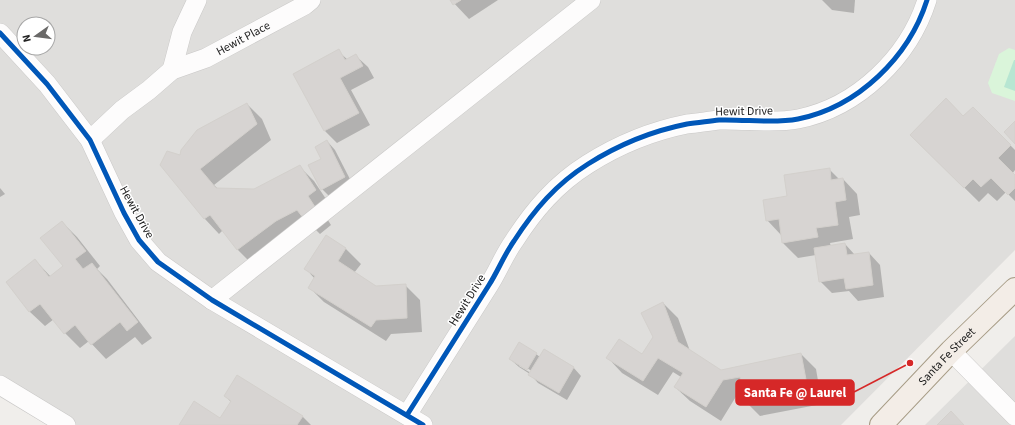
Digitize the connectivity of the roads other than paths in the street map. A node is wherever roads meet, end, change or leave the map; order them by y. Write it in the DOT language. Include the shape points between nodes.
graph roads {
  1 [pos="197,0"];
  2 [pos="311,0"];
  3 [pos="592,0"];
  4 [pos="927,0"];
  5 [pos="0,33"];
  6 [pos="172,70"];
  7 [pos="90,140"];
  8 [pos="1015,289"];
  9 [pos="212,300"];
  10 [pos="951,351"];
  11 [pos="0,385"];
  12 [pos="407,415"];
  13 [pos="1015,416"];
  14 [pos="66,425"];
  15 [pos="423,425"];
  16 [pos="881,425"];
  1 -- 6 [label="street" via="182,32"];
  2 -- 6 [label="street, Hewit Place" via="206,58"];
  3 -- 9 [label="street"];
  4 -- 12 [label="street, Hewit Drive" via="910,36 889,65 854,96 829,110 798,119 719,120 640,137 588,164 565,181 544,199 513,242 492,281"];
  5 -- 7 [label="street, Hewit Drive" via="47,84"];
  6 -- 7 [label="street, Hewit Place" via="122,110"];
  7 -- 9 [label="street, Hewit Drive" via="139,240 158,262"];
  8 -- 10 [label="main road, Santa Fe Street"];
  9 -- 12 [label="street, Hewit Drive"];
  10 -- 13 [label="street"];
  10 -- 16 [label="main road, Santa Fe Street"];
  11 -- 14 [label="street"];
  12 -- 15 [label="street, Hewit Drive"];
}
